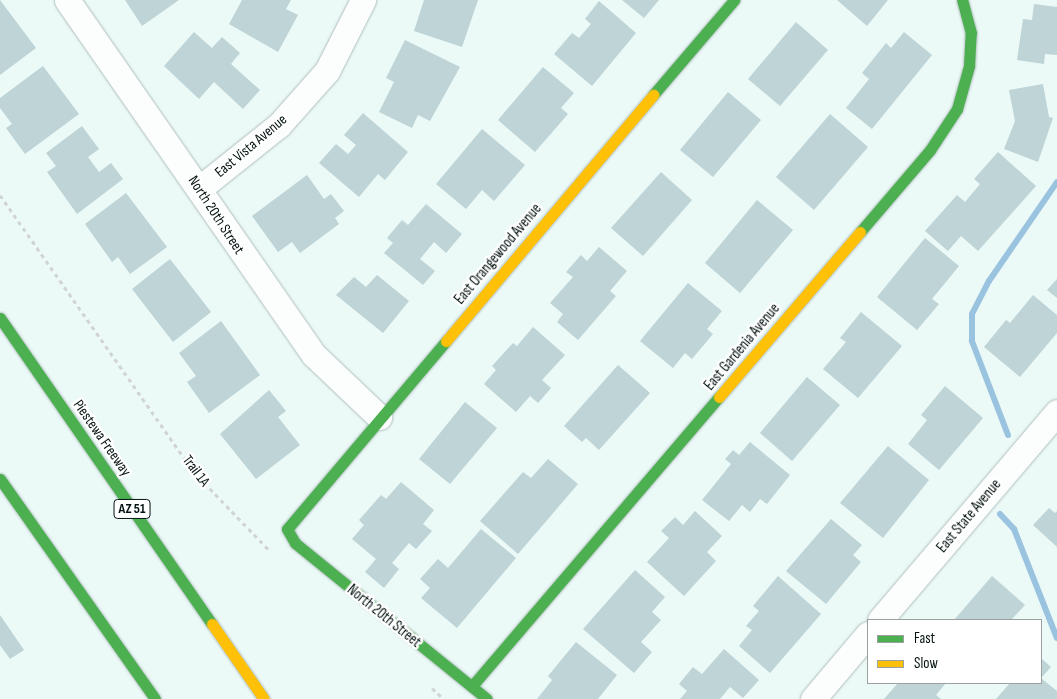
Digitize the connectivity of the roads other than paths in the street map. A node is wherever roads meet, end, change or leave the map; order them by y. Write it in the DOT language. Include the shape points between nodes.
graph roads {
  1 [pos="67,0"];
  2 [pos="363,0"];
  3 [pos="734,0"];
  4 [pos="962,0"];
  5 [pos="200,188"];
  6 [pos="0,318"];
  7 [pos="1057,412"];
  8 [pos="379,417"];
  9 [pos="0,479"];
  10 [pos="287,529"];
  11 [pos="881,619"];
  12 [pos="867,635"];
  13 [pos="472,686"];
  14 [pos="155,699"];
  15 [pos="264,699"];
  16 [pos="487,699"];
  17 [pos="813,699"];
  1 -- 5 [label="street, North 20th Street"];
  2 -- 5 [label="street, East Vista Avenue" via="327,71 280,125"];
  3 -- 8 [label="main road, East Orangewood Avenue"];
  4 -- 13 [label="main road, East Gardenia Avenue" via="971,33 969,66 957,109 930,150"];
  5 -- 8 [label="street, North 20th Street" via="314,355"];
  6 -- 15 [label="main road, Piestewa Freeway / AZ 51"];
  7 -- 11 [label="street, East State Avenue"];
  8 -- 10 [label="main road, East Orangewood Avenue"];
  9 -- 14 [label="main road"];
  10 -- 13 [label="main road, North 20th Street" via="295,543"];
  12 -- 17 [label="street"];
  13 -- 16 [label="main road, North 20th Street"];
}
